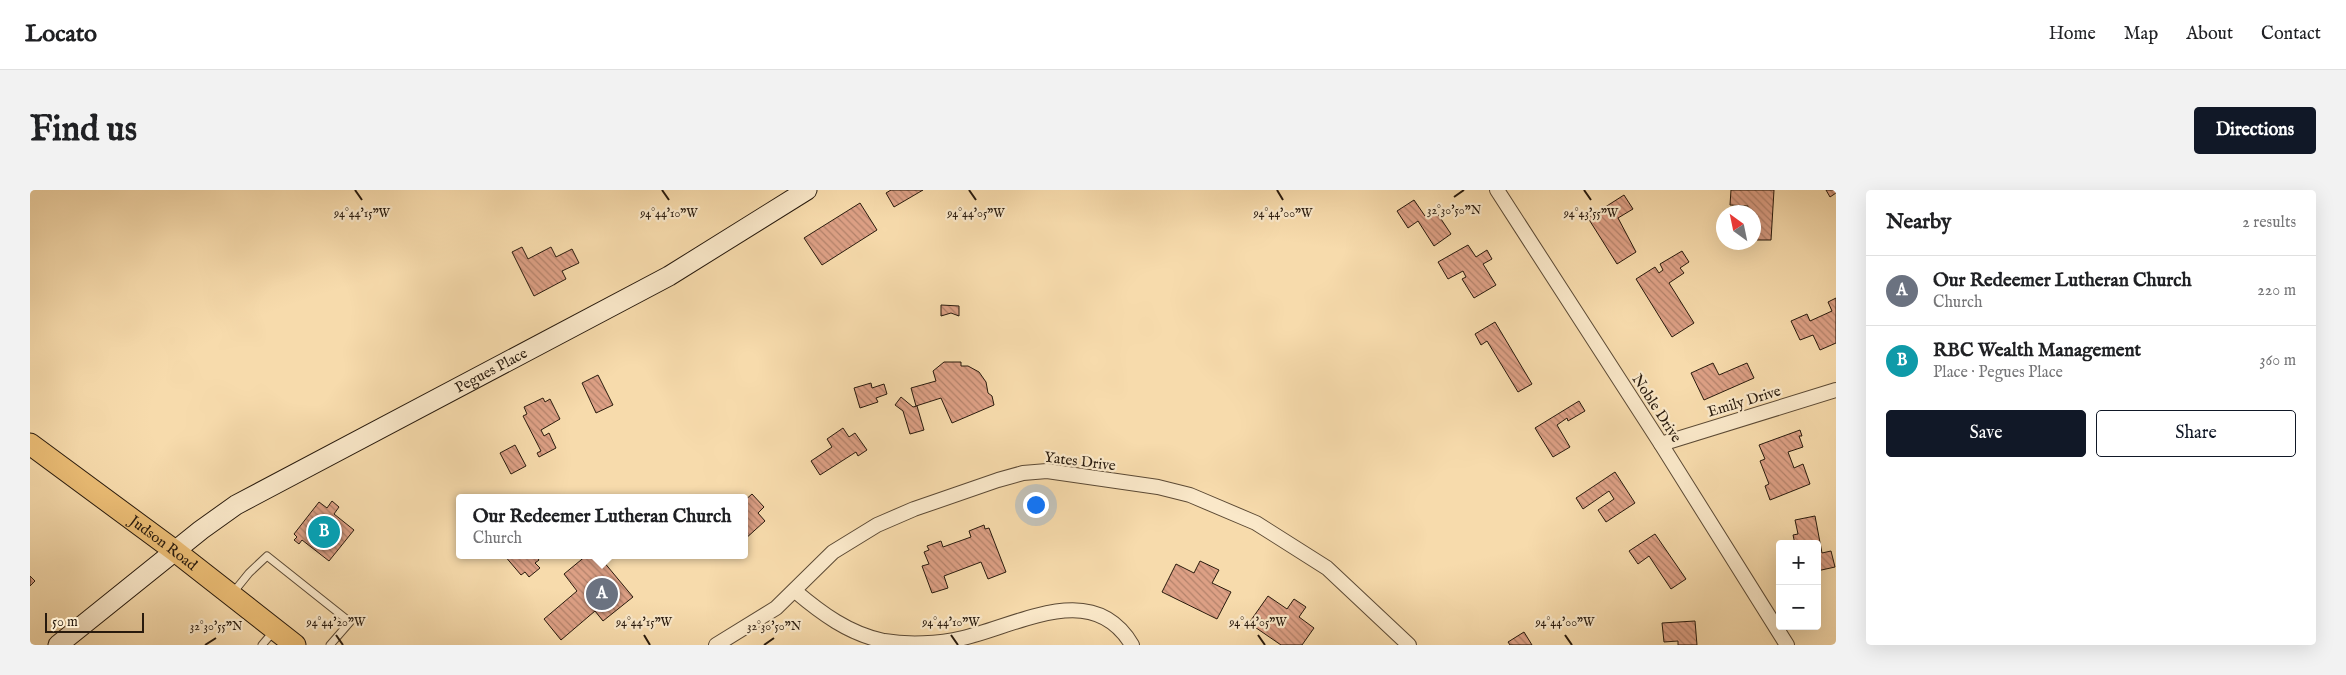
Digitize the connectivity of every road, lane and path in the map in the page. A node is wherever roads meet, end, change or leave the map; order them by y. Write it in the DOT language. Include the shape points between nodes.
graph roads {
  1 [pos="807,190"];
  2 [pos="1497,190"];
  3 [pos="1836,390"];
  4 [pos="30,444"];
  5 [pos="1661,444"];
  6 [pos="175,551"];
  7 [pos="795,591"];
  8 [pos="231,595"];
  9 [pos="268,637"];
  10 [pos="65,643"];
  11 [pos="295,645"];
  12 [pos="330,645"];
  13 [pos="716,645"];
  14 [pos="1132,645"];
  15 [pos="1409,645"];
  16 [pos="1787,645"];
  1 -- 6 [label="street, Pegues Place" via="669,276 248,498"];
  2 -- 5 [label="street, Noble Drive"];
  3 -- 5 [label="street, Emily Drive"];
  4 -- 6 [label="main road, Judson Road"];
  5 -- 16 [label="street, Noble Drive"];
  6 -- 8 [label="main road, Judson Road"];
  6 -- 10 [label="street, Pegues Place"];
  7 -- 13 [label="street, Yates Drive" via="760,620"];
  7 -- 14 [label="street" via="831,620 884,641 944,642 1071,609 1099,613 1110,619"];
  7 -- 15 [label="street, Yates Drive" via="833,552 886,521 998,480 1047,471 1166,489 1219,506 1249,520 1327,568"];
  8 -- 9 [label="main road, Judson Road"];
  8 -- 12 [label="lane" via="266,556 350,622"];
  9 -- 11 [label="main road, Judson Road"];
}
